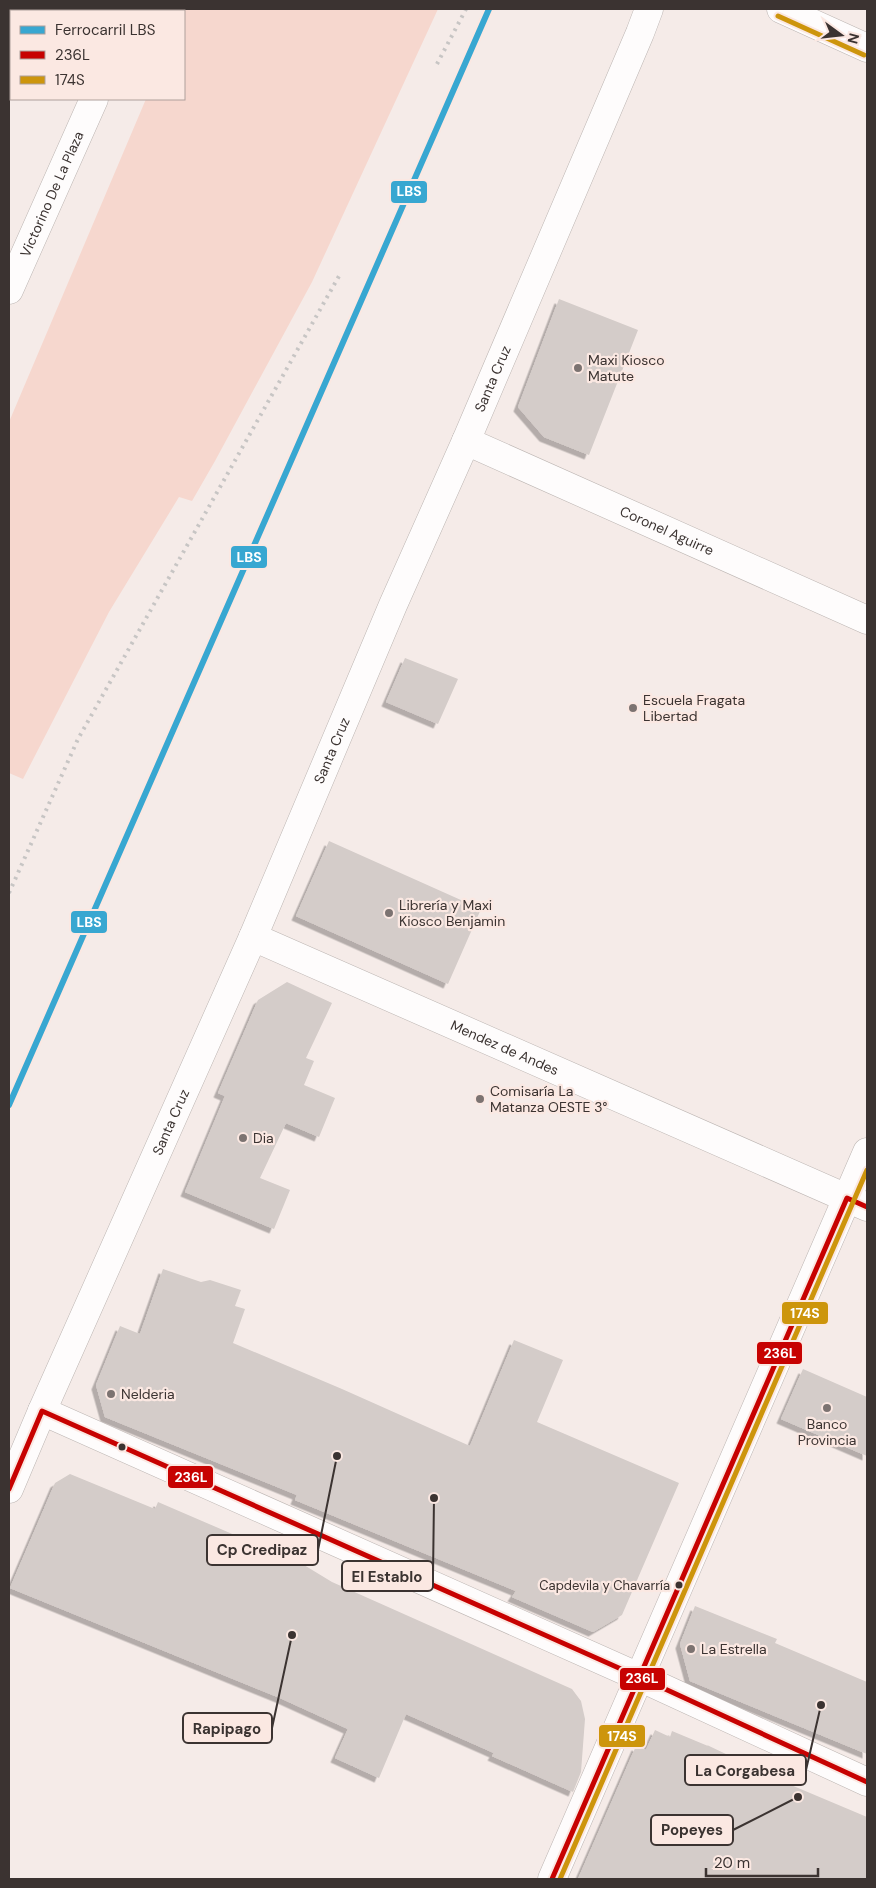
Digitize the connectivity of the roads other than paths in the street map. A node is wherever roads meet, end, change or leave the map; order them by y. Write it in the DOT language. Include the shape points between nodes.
graph roads {
  1 [pos="649,9"];
  2 [pos="781,9"];
  3 [pos="867,48"];
  4 [pos="93,100"];
  5 [pos="19,242"];
  6 [pos="9,290"];
  7 [pos="466,441"];
  8 [pos="867,620"];
  9 [pos="253,937"];
  10 [pos="867,1152"];
  11 [pos="857,1203"];
  12 [pos="42,1411"];
  13 [pos="9,1489"];
  14 [pos="639,1677"];
  15 [pos="867,1782"];
  16 [pos="552,1879"];
  1 -- 7 [label="street, Santa Cruz"];
  2 -- 3 [label="street"];
  4 -- 5 [label="street, Victorino De La Plaza"];
  5 -- 6 [label="street, Victorino De La Plaza"];
  7 -- 8 [label="street, Coronel Aguirre"];
  7 -- 9 [label="street, Santa Cruz"];
  9 -- 11 [label="street, Mendez de Andes"];
  9 -- 12 [label="street, Santa Cruz"];
  10 -- 11 [label="street"];
  11 -- 14 [label="street"];
  12 -- 13 [label="street, Santa Cruz"];
  12 -- 14 [label="street"];
  14 -- 15 [label="street"];
  14 -- 16 [label="street"];
}
